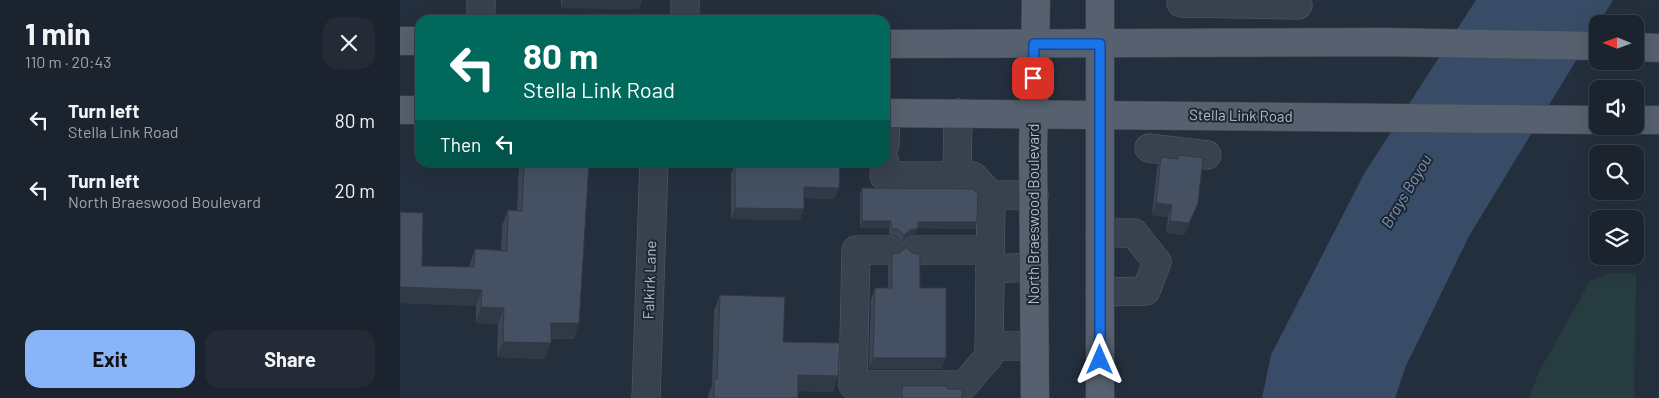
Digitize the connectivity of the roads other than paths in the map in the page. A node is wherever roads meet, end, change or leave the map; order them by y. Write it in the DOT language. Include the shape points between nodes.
graph roads {
  1 [pos="481,0"];
  2 [pos="685,0"];
  3 [pos="1036,0"];
  4 [pos="1100,0"];
  5 [pos="1181,1"];
  6 [pos="1298,2"];
  7 [pos="481,15"];
  8 [pos="685,15"];
  9 [pos="400,40"];
  10 [pos="415,41"];
  11 [pos="1297,43"];
  12 [pos="890,44"];
  13 [pos="1034,44"];
  14 [pos="1100,44"];
  15 [pos="1181,44"];
  16 [pos="1589,46"];
  17 [pos="1644,47"];
  18 [pos="1659,48"];
  19 [pos="400,110"];
  20 [pos="415,110"];
  21 [pos="890,113"];
  22 [pos="958,113"];
  23 [pos="1033,113"];
  24 [pos="1101,115"];
  25 [pos="1186,116"];
  26 [pos="1589,120"];
  27 [pos="1149,148"];
  28 [pos="654,167"];
  29 [pos="885,167"];
  30 [pos="957,176"];
  31 [pos="991,195"];
  32 [pos="1034,195"];
  33 [pos="1100,233"];
  34 [pos="990,260"];
  35 [pos="1034,268"];
  36 [pos="1100,292"];
  37 [pos="989,346"];
  38 [pos="1035,346"];
  39 [pos="646,398"];
  40 [pos="1035,398"];
  41 [pos="1100,398"];
  1 -- 7 [label="street"];
  2 -- 8 [label="street"];
  3 -- 13 [label="main road, North Braeswood Boulevard"];
  4 -- 14 [label="main road"];
  5 -- 6 [label="street"];
  5 -- 15 [label="street"];
  6 -- 11 [label="street"];
  9 -- 10 [label="main road"];
  11 -- 15 [label="main road"];
  11 -- 16 [label="main road"];
  12 -- 13 [label="main road"];
  13 -- 14 [label="main road"];
  13 -- 23 [label="main road, North Braeswood Boulevard"];
  14 -- 15 [label="main road"];
  14 -- 24 [label="main road"];
  17 -- 18 [label="main road"];
  19 -- 20 [label="main road"];
  21 -- 22 [label="main road, Stella Link Road"];
  22 -- 23 [label="main road, Stella Link Road"];
  22 -- 30 [label="street"];
  23 -- 24 [label="main road, Stella Link Road"];
  23 -- 32 [label="main road, North Braeswood Boulevard"];
  24 -- 25 [label="main road, Stella Link Road"];
  24 -- 33 [label="main road"];
  25 -- 26 [label="main road, Stella Link Road"];
  25 -- 27 [label="street" via="1195,154"];
  28 -- 39 [label="street, Falkirk Lane"];
  29 -- 30 [label="street" via="884,176"];
  30 -- 31 [label="street" via="973,176"];
  31 -- 32 [label="street"];
  31 -- 34 [label="street"];
  32 -- 35 [label="main road, North Braeswood Boulevard"];
  33 -- 36 [label="main road"];
  33 -- 36 [label="street" via="1134,233 1157,262 1146,291"];
  34 -- 35 [label="street"];
  34 -- 37 [label="street"];
  34 -- 37 [label="street" via="902,250 856,250 853,385 964,385 989,356"];
  35 -- 38 [label="main road, North Braeswood Boulevard"];
  36 -- 41 [label="main road"];
  37 -- 38 [label="street"];
  38 -- 40 [label="main road, North Braeswood Boulevard"];
}
